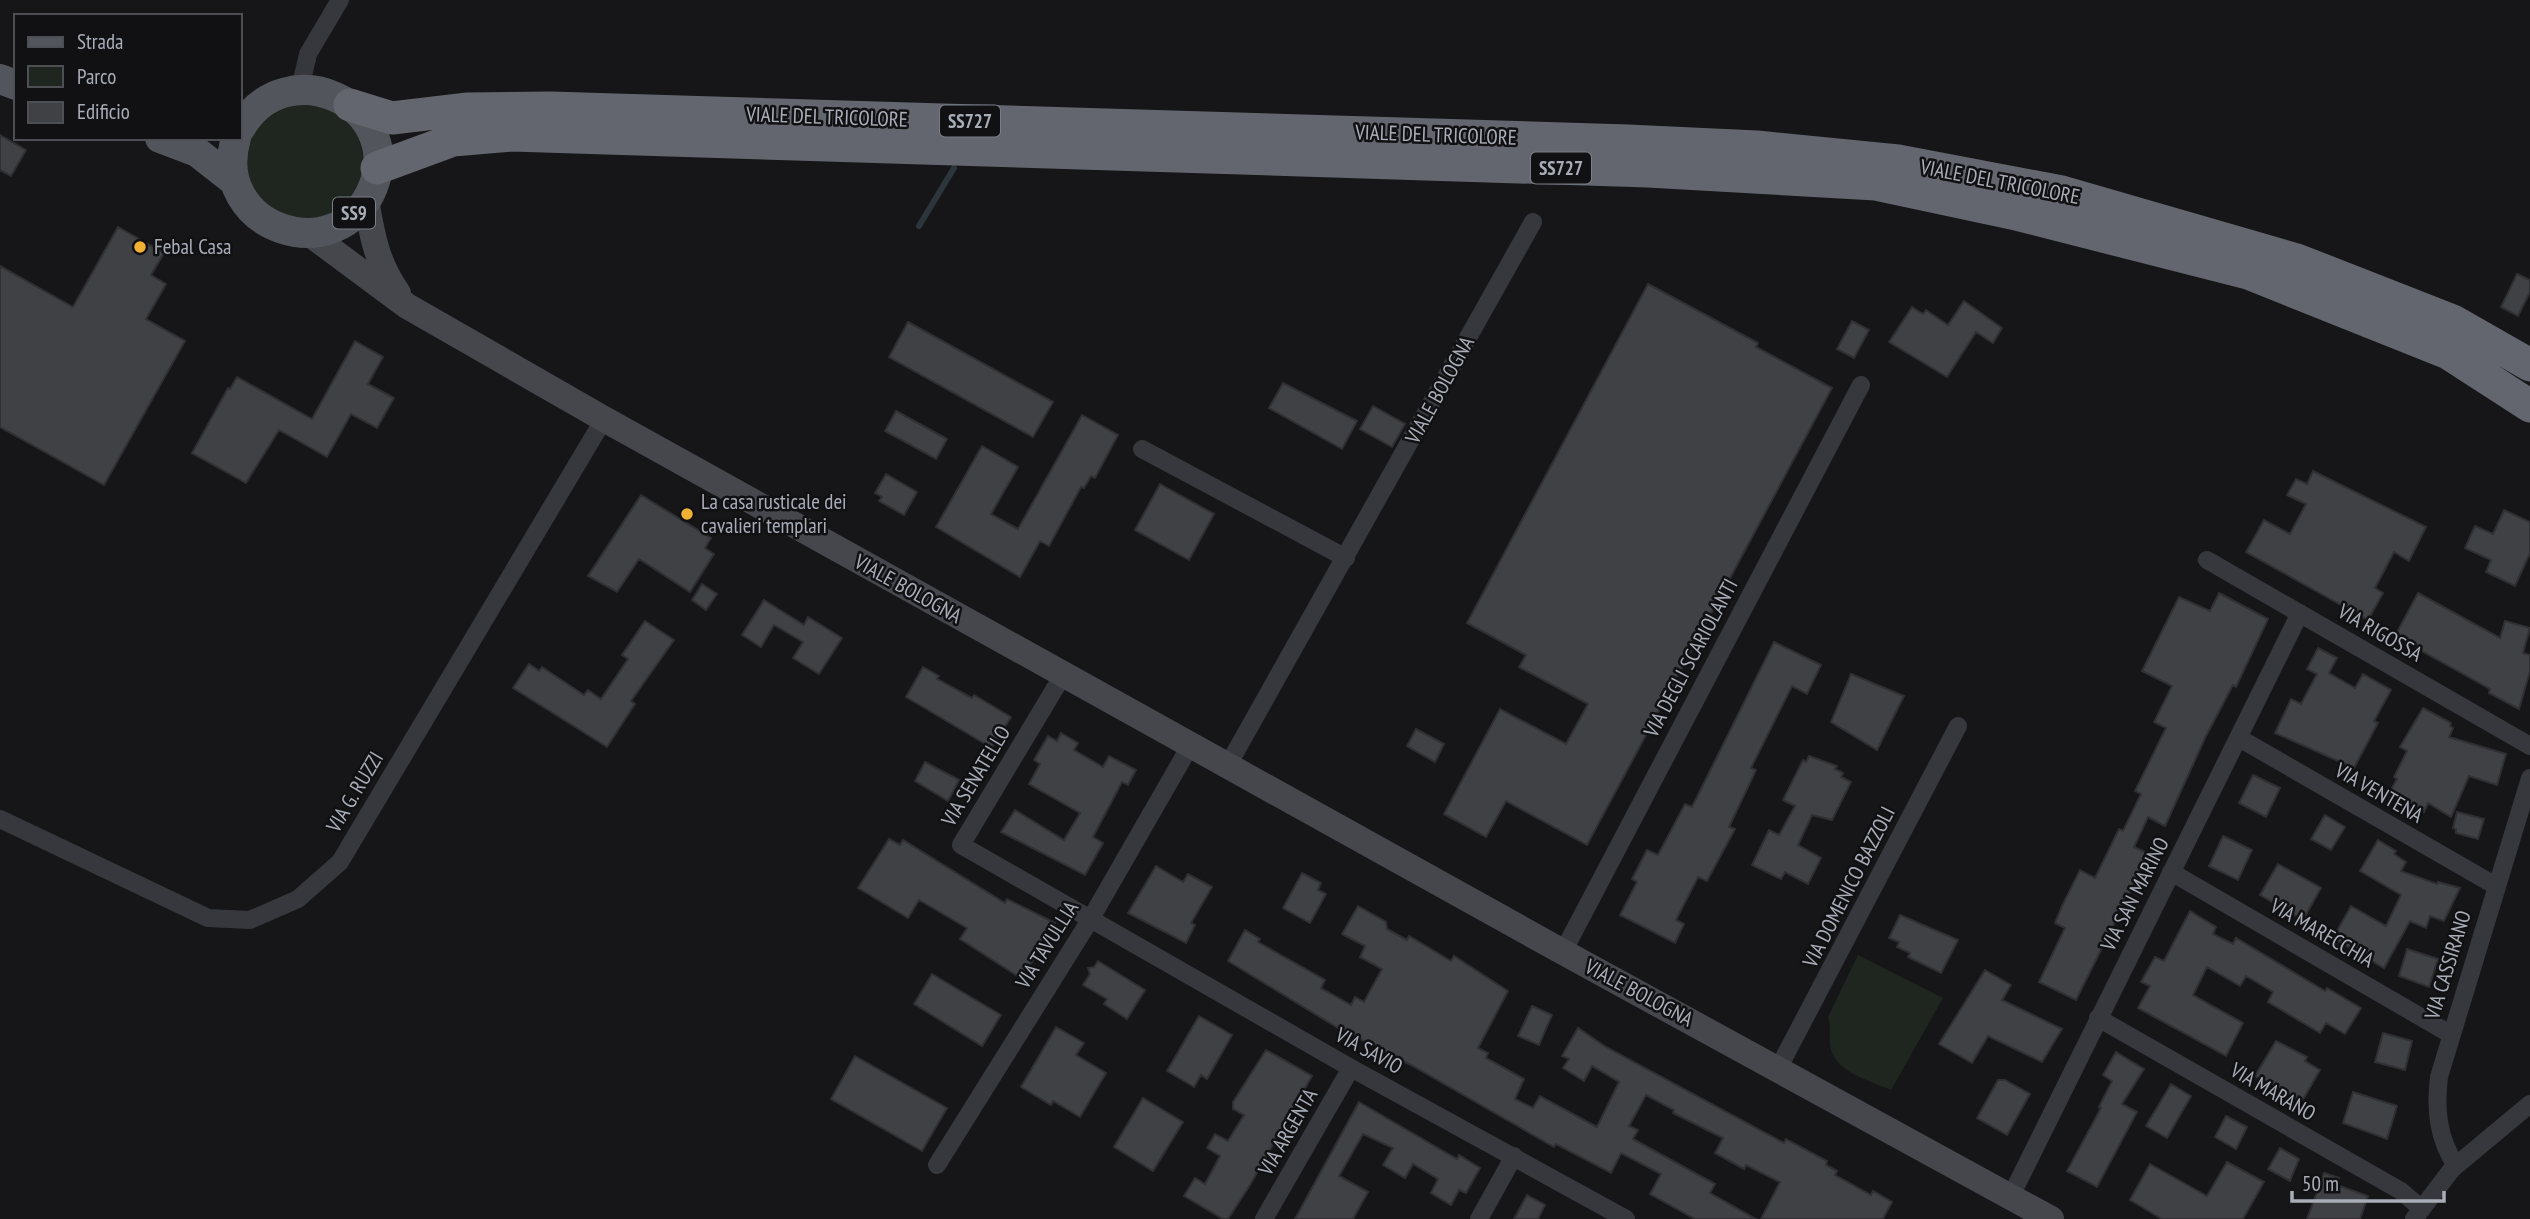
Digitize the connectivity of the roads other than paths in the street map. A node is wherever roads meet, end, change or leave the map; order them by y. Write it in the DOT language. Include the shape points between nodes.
graph roads {
  1 [pos="340,0"];
  2 [pos="300,89"];
  3 [pos="350,105"];
  4 [pos="245,116"];
  5 [pos="165,140"];
  6 [pos="236,140"];
  7 [pos="377,168"];
  8 [pos="234,181"];
  9 [pos="366,200"];
  10 [pos="1533,222"];
  11 [pos="310,234"];
  12 [pos="407,306"];
  13 [pos="2530,365"];
  14 [pos="1861,385"];
  15 [pos="2530,406"];
  16 [pos="604,419"];
  17 [pos="1142,449"];
  18 [pos="1346,558"];
  19 [pos="2207,560"];
  20 [pos="2300,614"];
  21 [pos="1063,675"];
  22 [pos="1958,726"];
  23 [pos="2239,738"];
  24 [pos="1190,746"];
  25 [pos="2530,746"];
  26 [pos="1227,767"];
  27 [pos="2530,778"];
  28 [pos="0,819"];
  29 [pos="2171,872"];
  30 [pos="2496,886"];
  31 [pos="1090,920"];
  32 [pos="1563,952"];
  33 [pos="2098,1018"];
  34 [pos="2451,1034"];
  35 [pos="1351,1068"];
  36 [pos="1778,1069"];
  37 [pos="2530,1104"];
  38 [pos="1514,1156"];
  39 [pos="937,1165"];
  40 [pos="2456,1166"];
  41 [pos="2011,1196"];
  42 [pos="2418,1214"];
  43 [pos="1264,1219"];
  44 [pos="1479,1219"];
  45 [pos="1626,1219"];
  46 [pos="2051,1219"];
  1 -- 2 [label="street" via="308,54"];
  2 -- 3 [label="main road, SS9" via="327,93"];
  2 -- 4 [label="main road" via="269,98"];
  3 -- 7 [label="main road, SS9" via="372,133"];
  3 -- 13 [label="highway, VIALE DEL TRICOLORE / SS727" via="391,118 468,109 564,109 1628,141 1757,147 1898,161 2062,191 2297,260 2453,321"];
  5 -- 8 [label="main road" via="197,152"];
  6 -- 8 [label="main road"];
  7 -- 9 [label="main road, SS9"];
  7 -- 15 [label="highway, VIALE DEL TRICOLORE / SS727" via="453,140 512,135 1634,170 1876,184 2248,273 2448,353"];
  8 -- 11 [label="main road, SS9" via="262,220 285,231"];
  9 -- 11 [label="main road, SS9" via="351,217"];
  9 -- 12 [label="main road, VIALE BOLOGNA" via="374,248 386,277"];
  10 -- 18 [label="street, VIALE BOLOGNA"];
  11 -- 12 [label="main road, VIALE BOLOGNA"];
  12 -- 16 [label="main road, VIALE BOLOGNA"];
  14 -- 32 [label="street, VIA DEGLI SCARIOLANTI"];
  16 -- 21 [label="main road, VIALE BOLOGNA"];
  16 -- 28 [label="street, VIA G. RUZZI" via="340,862 298,899 250,920 208,918"];
  17 -- 18 [label="street"];
  18 -- 26 [label="street, VIALE BOLOGNA"];
  19 -- 20 [label="street, VIA RIGOSSA"];
  20 -- 23 [label="street, VIA SAN MARINO"];
  20 -- 25 [label="street, VIA RIGOSSA"];
  21 -- 24 [label="main road, VIALE BOLOGNA"];
  21 -- 31 [label="street, VIA SENATELLO" via="961,845"];
  22 -- 36 [label="street, VIA DOMENICO BAZZOLI"];
  23 -- 29 [label="street, VIA SAN MARINO"];
  23 -- 30 [label="street, VIA VENTENA"];
  24 -- 26 [label="main road, VIALE BOLOGNA"];
  24 -- 31 [label="street, VIA TAVULLIA"];
  26 -- 32 [label="main road, VIALE BOLOGNA"];
  27 -- 30 [label="street, VIA CASSIRANO"];
  29 -- 33 [label="street, VIA SAN MARINO"];
  29 -- 34 [label="street, VIA MARECCHIA"];
  30 -- 34 [label="street, VIA CASSIRANO"];
  31 -- 35 [label="street, VIA SAVIO"];
  31 -- 39 [label="street, VIA TAVULLIA"];
  32 -- 36 [label="main road, VIALE BOLOGNA"];
  33 -- 41 [label="street, VIA SAN MARINO"];
  33 -- 42 [label="street, VIA MARANO" via="2401,1191"];
  34 -- 40 [label="street, VIA CASSIRANO" via="2437,1100 2445,1148"];
  35 -- 38 [label="street, VIA SAVIO"];
  35 -- 43 [label="street, VIA ARGENTA"];
  36 -- 41 [label="main road, VIALE BOLOGNA"];
  37 -- 40 [label="street"];
  38 -- 44 [label="street"];
  38 -- 45 [label="street, VIA SAVIO"];
  40 -- 42 [label="street"];
  41 -- 46 [label="main road, VIALE BOLOGNA"];
}
